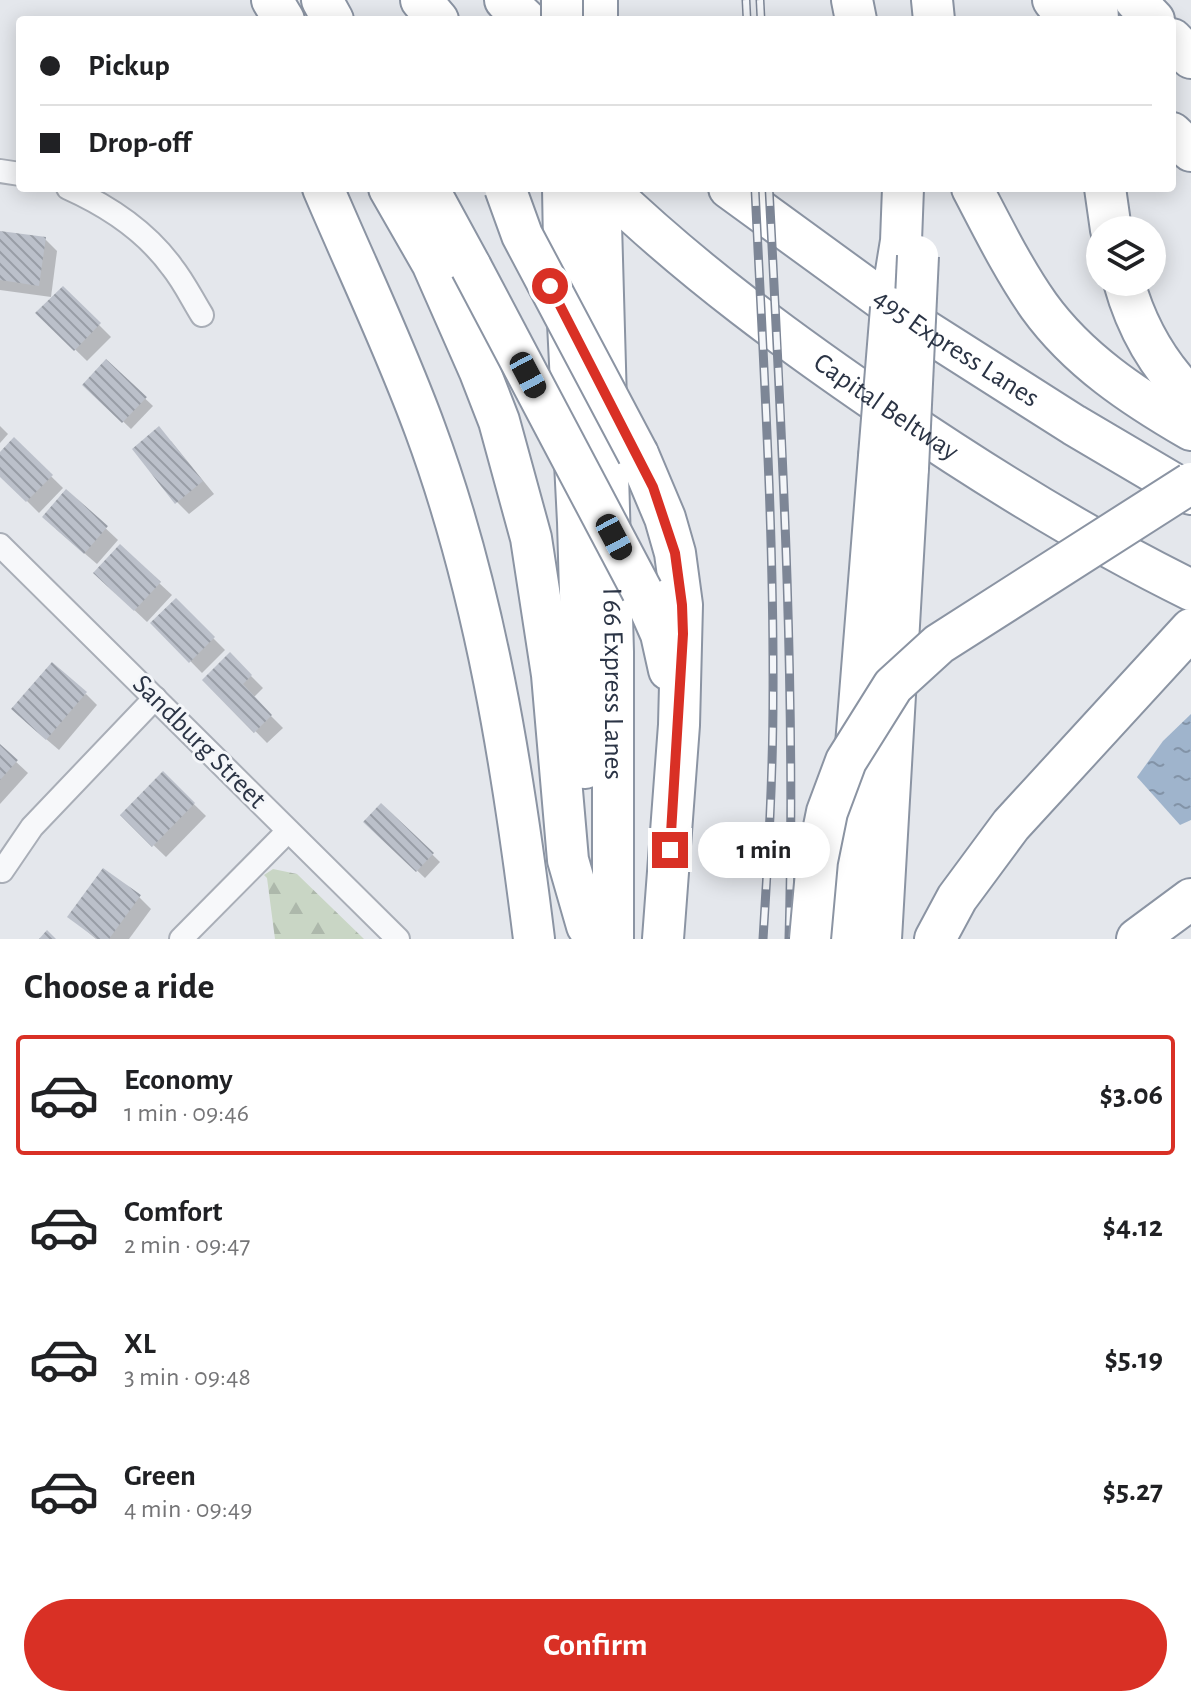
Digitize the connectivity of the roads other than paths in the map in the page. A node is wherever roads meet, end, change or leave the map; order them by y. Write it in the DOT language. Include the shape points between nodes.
graph roads {
  1 [pos="421,0"];
  2 [pos="505,0"];
  3 [pos="554,0"];
  4 [pos="1053,0"];
  5 [pos="1135,0"];
  6 [pos="435,16"];
  7 [pos="522,16"];
  8 [pos="569,16"];
  9 [pos="1066,16"];
  10 [pos="1150,16"];
  11 [pos="1176,43"];
  12 [pos="1191,58"];
  13 [pos="1176,137"];
  14 [pos="1191,151"];
  15 [pos="77,192"];
  16 [pos="391,192"];
  17 [pos="430,192"];
  18 [pos="506,192"];
  19 [pos="563,192"];
  20 [pos="603,192"];
  21 [pos="608,192"];
  22 [pos="734,192"];
  23 [pos="745,192"];
  24 [pos="883,192"];
  25 [pos="903,192"];
  26 [pos="919,192"];
  27 [pos="974,192"];
  28 [pos="1106,192"];
  29 [pos="325,193"];
  30 [pos="1109,216"];
  31 [pos="787,231"];
  32 [pos="902,245"];
  33 [pos="1129,296"];
  34 [pos="202,315"];
  35 [pos="1191,398"];
  36 [pos="1191,430"];
  37 [pos="894,462"];
  38 [pos="1191,483"];
  39 [pos="1191,494"];
  40 [pos="0,545"];
  41 [pos="1191,590"];
  42 [pos="1181,640"];
  43 [pos="155,698"];
  44 [pos="676,790"];
  45 [pos="288,831"];
  46 [pos="2,871"];
  47 [pos="1191,899"];
  48 [pos="596,935"];
  49 [pos="181,939"];
  50 [pos="398,939"];
  51 [pos="534,939"];
  52 [pos="663,939"];
  53 [pos="810,939"];
  54 [pos="843,939"];
  55 [pos="881,939"];
  56 [pos="935,939"];
  57 [pos="1137,939"];
  1 -- 6 [label="highway"];
  2 -- 7 [label="highway"];
  3 -- 8 [label="highway"];
  4 -- 9 [label="highway"];
  5 -- 10 [label="highway"];
  11 -- 12 [label="highway"];
  13 -- 14 [label="highway"];
  15 -- 34 [label="street" via="150,241"];
  16 -- 48 [label="highway" via="432,263 499,421 531,538 552,675 568,860"];
  17 -- 44 [label="highway, bridge" via="661,634 675,724"];
  18 -- 44 [label="highway, bridge" via="522,235 638,454 665,518 679,577 683,634"];
  19 -- 48 [label="highway"];
  20 -- 48 [label="highway, I 66 Express Lanes" via="613,652"];
  21 -- 41 [label="highway, Capital Beltway" via="790,341 861,391 1074,528"];
  22 -- 31 [label="highway, 495 Express Lanes"];
  23 -- 31 [label="highway"];
  24 -- 32 [label="highway"];
  25 -- 32 [label="highway"];
  26 -- 32 [label="highway"];
  27 -- 36 [label="highway" via="1040,307 1086,358 1140,401"];
  28 -- 30 [label="highway"];
  29 -- 51 [label="highway" via="425,429 456,525 503,735"];
  31 -- 39 [label="highway, 495 Express Lanes" via="920,327"];
  32 -- 37 [label="highway, bridge"];
  32 -- 37 [label="highway, bridge" via="892,296"];
  33 -- 35 [label="highway" via="1145,338"];
  37 -- 54 [label="highway" via="856,745"];
  37 -- 55 [label="highway"];
  38 -- 53 [label="highway, bridge" via="958,630 893,686 846,761 827,812"];
  40 -- 43 [label="street, Sandburg Street"];
  42 -- 56 [label="highway" via="1011,825 966,885"];
  43 -- 45 [label="street, Sandburg Street"];
  43 -- 46 [label="street" via="32,827"];
  44 -- 52 [label="highway"];
  45 -- 49 [label="street"];
  45 -- 50 [label="street, Sandburg Street"];
  47 -- 57 [label="highway"];
}
